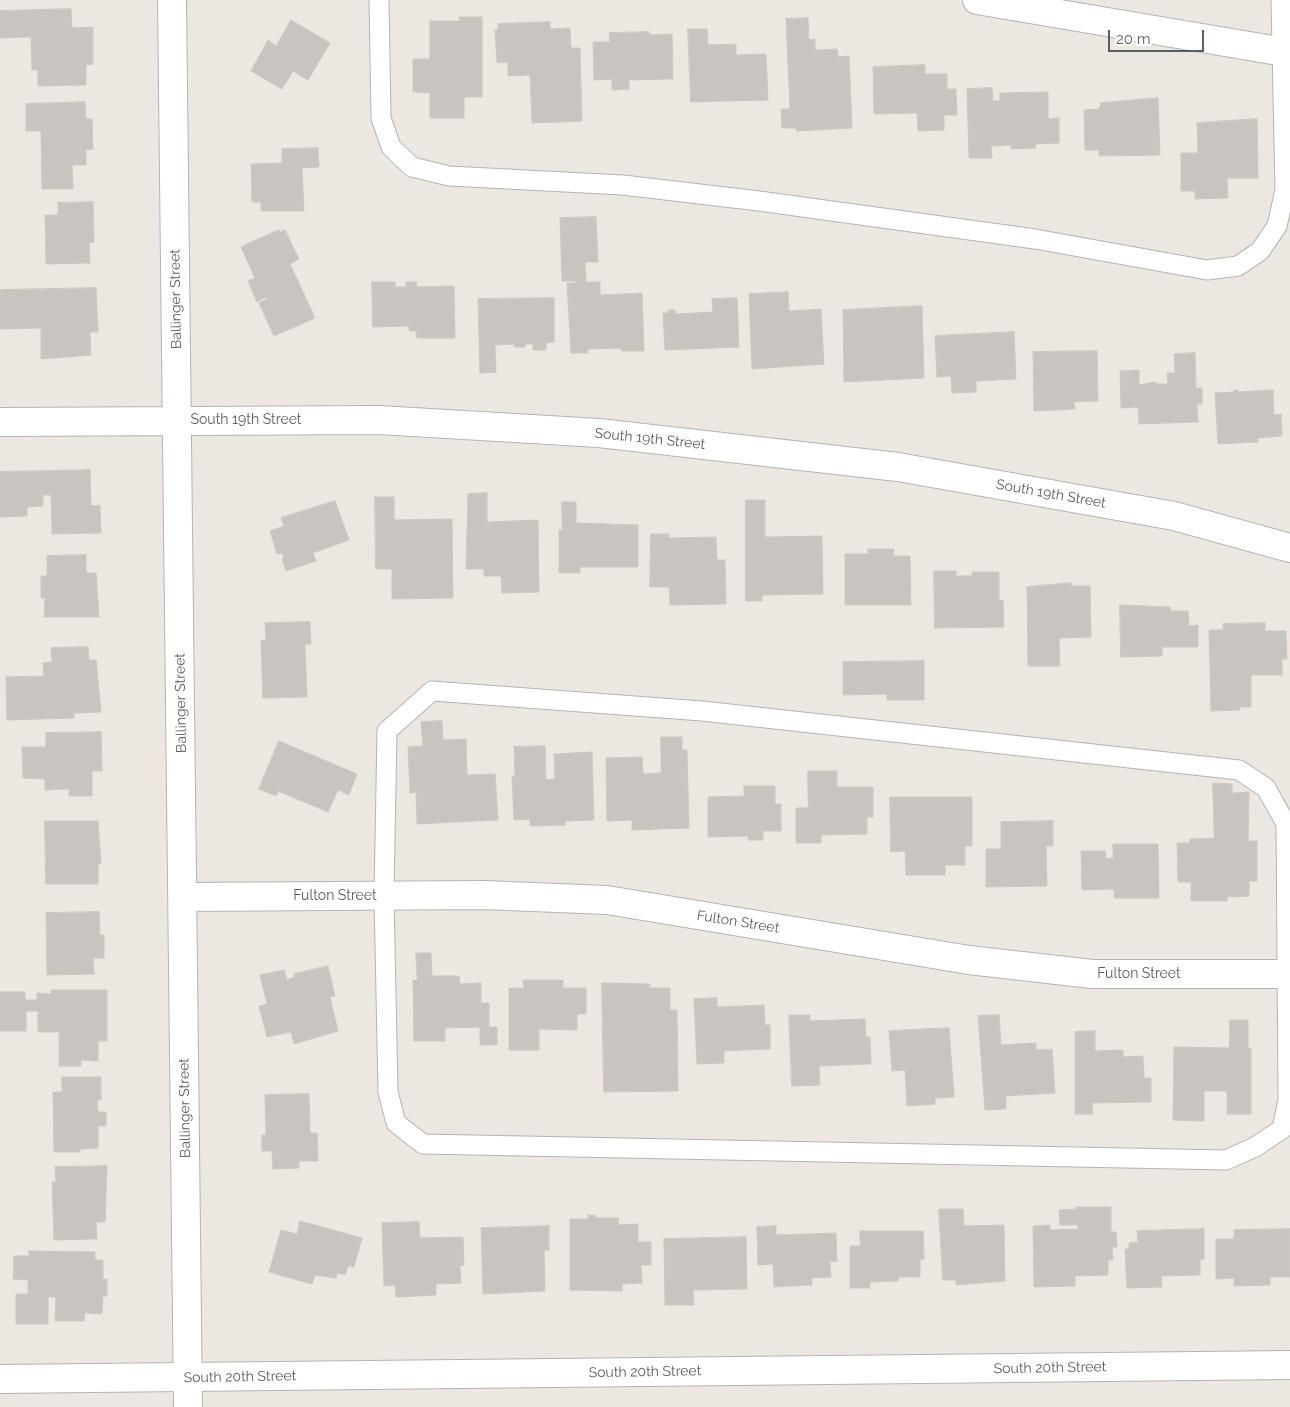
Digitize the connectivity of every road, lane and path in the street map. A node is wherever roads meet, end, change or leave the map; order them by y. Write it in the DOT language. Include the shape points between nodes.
graph roads {
  1 [pos="172,0"];
  2 [pos="379,0"];
  3 [pos="977,0"];
  4 [pos="1281,0"];
  5 [pos="1287,52"];
  6 [pos="177,421"];
  7 [pos="0,422"];
  8 [pos="1290,548"];
  9 [pos="384,896"];
  10 [pos="184,897"];
  11 [pos="1289,974"];
  12 [pos="1290,1365"];
  13 [pos="188,1377"];
  14 [pos="0,1379"];
  15 [pos="188,1407"];
  1 -- 6 [label="street, Ballinger Street"];
  2 -- 5 [label="lane" via="381,118 391,147 412,167 449,176 623,184 759,201 1035,239 1207,270 1238,266 1260,251 1277,226 1285,190"];
  3 -- 5 [label="street"];
  4 -- 5 [label="lane"];
  6 -- 7 [label="street, South 19th Street"];
  6 -- 8 [label="street, South 19th Street" via="379,420 618,435 898,467 1174,516"];
  6 -- 10 [label="street, Ballinger Street"];
  9 -- 10 [label="street, Fulton Street"];
  9 -- 11 [label="street, Fulton Street" via="483,895 607,900 969,960 1092,974"];
  9 -- 11 [label="lane" via="387,731 432,691 702,711 1239,770 1266,788 1286,824"];
  9 -- 11 [label="lane" via="388,1092 396,1123 423,1144 1226,1160 1255,1147 1282,1129 1288,1100"];
  10 -- 13 [label="street, Ballinger Street"];
  12 -- 13 [label="street, South 20th Street"];
  13 -- 14 [label="street, South 20th Street"];
  13 -- 15 [label="street, Ballinger Street"];
}
